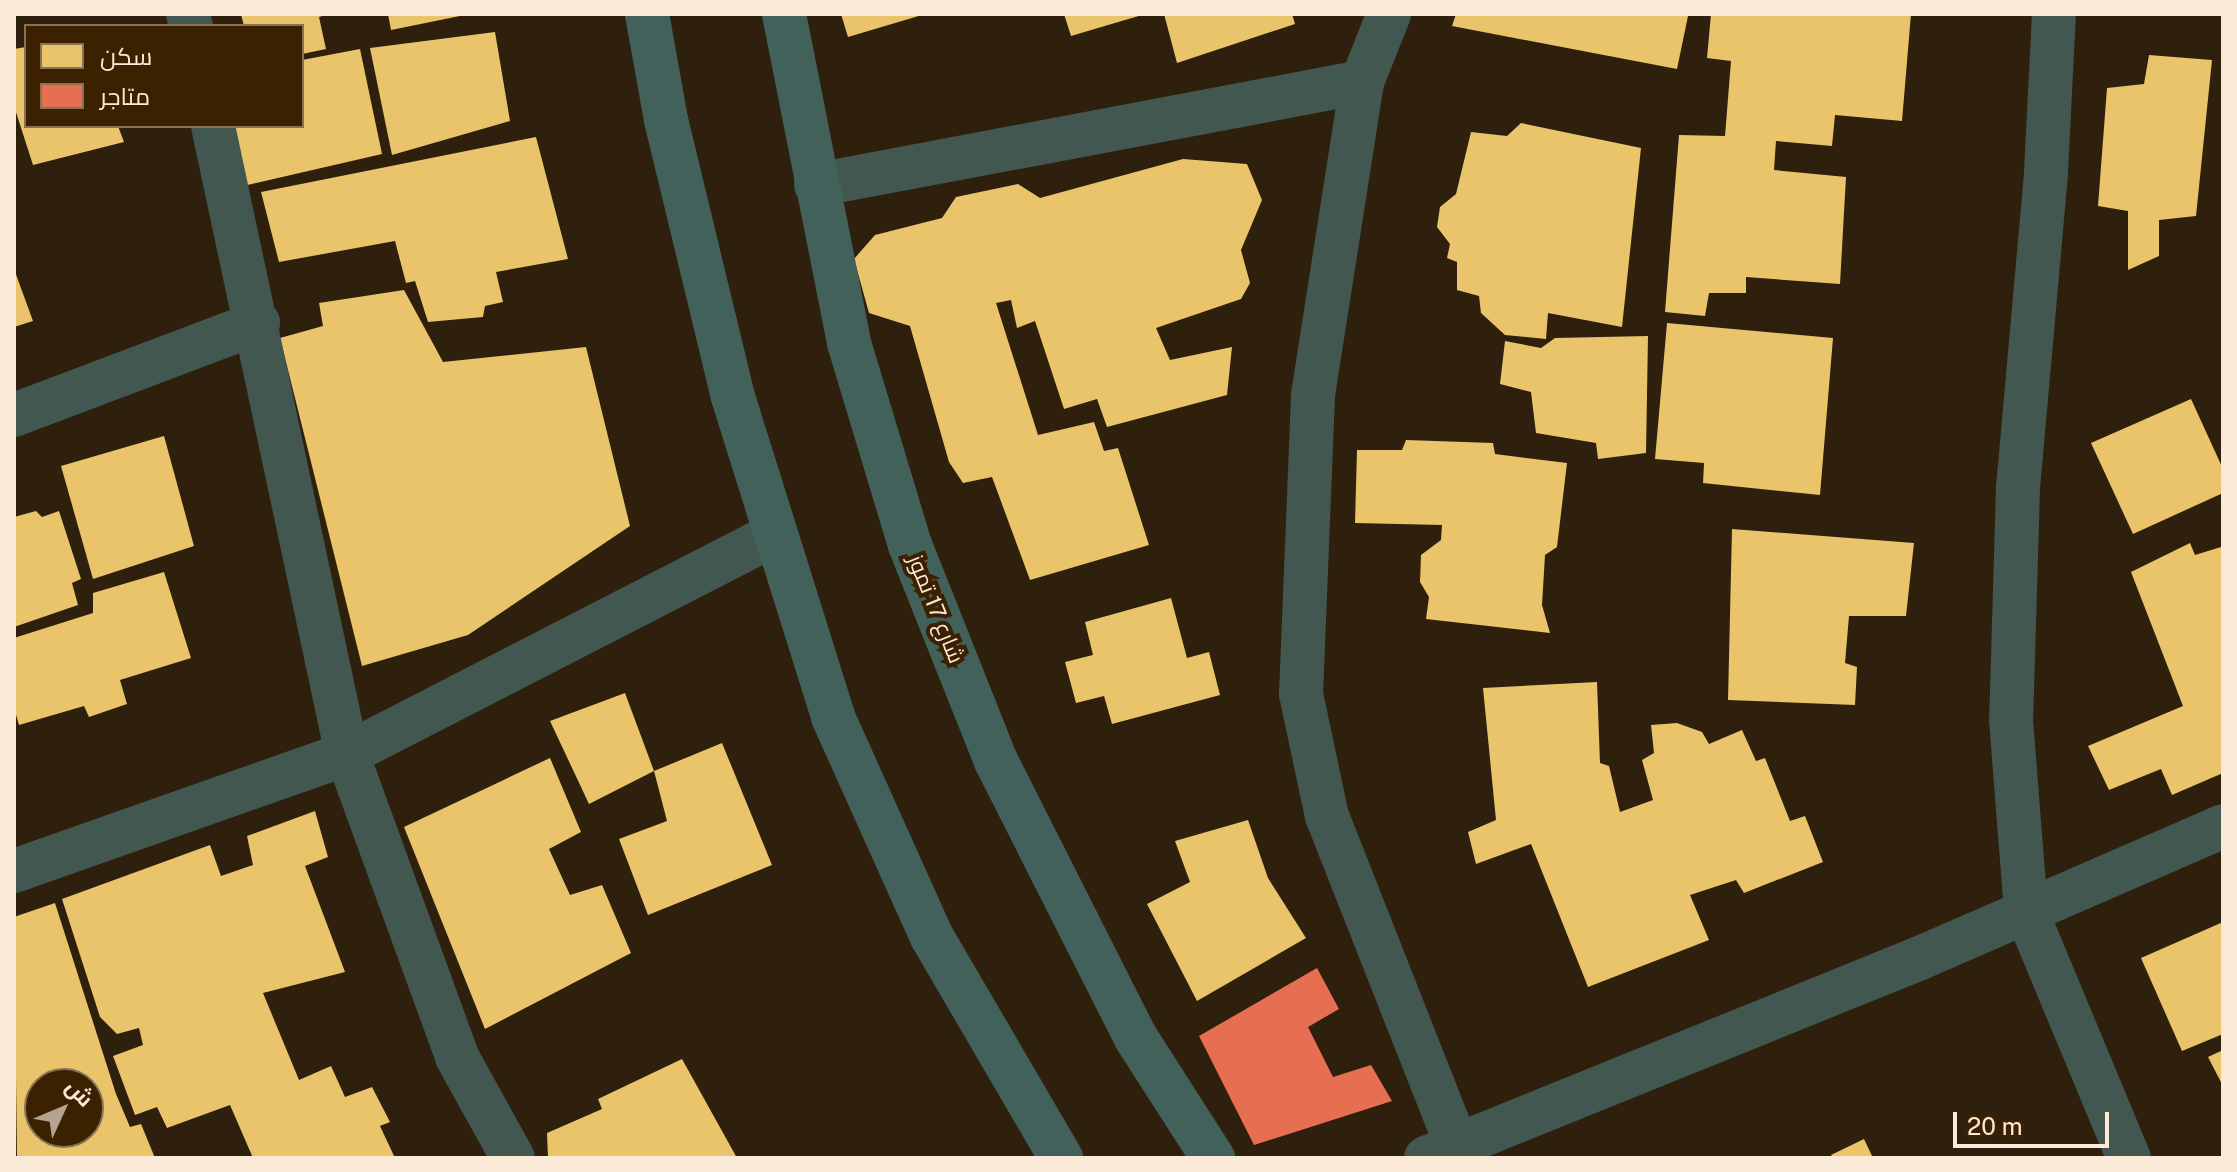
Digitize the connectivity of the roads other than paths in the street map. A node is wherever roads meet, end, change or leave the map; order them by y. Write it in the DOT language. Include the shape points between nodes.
graph roads {
  1 [pos="647,14"];
  2 [pos="784,14"];
  3 [pos="1389,14"];
  4 [pos="2054,14"];
  5 [pos="1362,82"];
  6 [pos="213,128"];
  7 [pos="816,185"];
  8 [pos="258,323"];
  9 [pos="14,415"];
  10 [pos="773,535"];
  11 [pos="347,754"];
  12 [pos="2223,826"];
  13 [pos="14,871"];
  14 [pos="2026,911"];
  15 [pos="1448,1154"];
  16 [pos="513,1158"];
  17 [pos="1061,1158"];
  18 [pos="1213,1158"];
  19 [pos="2129,1158"];
  1 -- 10 [label="main road" via="670,135"];
  2 -- 7 [label="main road, شارع 17 تموز"];
  3 -- 5 [label="street"];
  4 -- 14 [label="street" via="2046,174 2017,503 2011,720"];
  5 -- 7 [label="street"];
  5 -- 15 [label="street" via="1313,396 1301,694 1327,816"];
  6 -- 8 [label="street"];
  7 -- 18 [label="main road, شارع 17 تموز" via="849,343 910,545 996,761 1136,1038"];
  8 -- 9 [label="street"];
  8 -- 11 [label="street"];
  10 -- 11 [label="street"];
  10 -- 17 [label="main road" via="833,717 932,937"];
  11 -- 13 [label="street"];
  11 -- 16 [label="street" via="457,1057"];
  12 -- 14 [label="street"];
  14 -- 15 [label="street"];
  14 -- 19 [label="street"];
}
